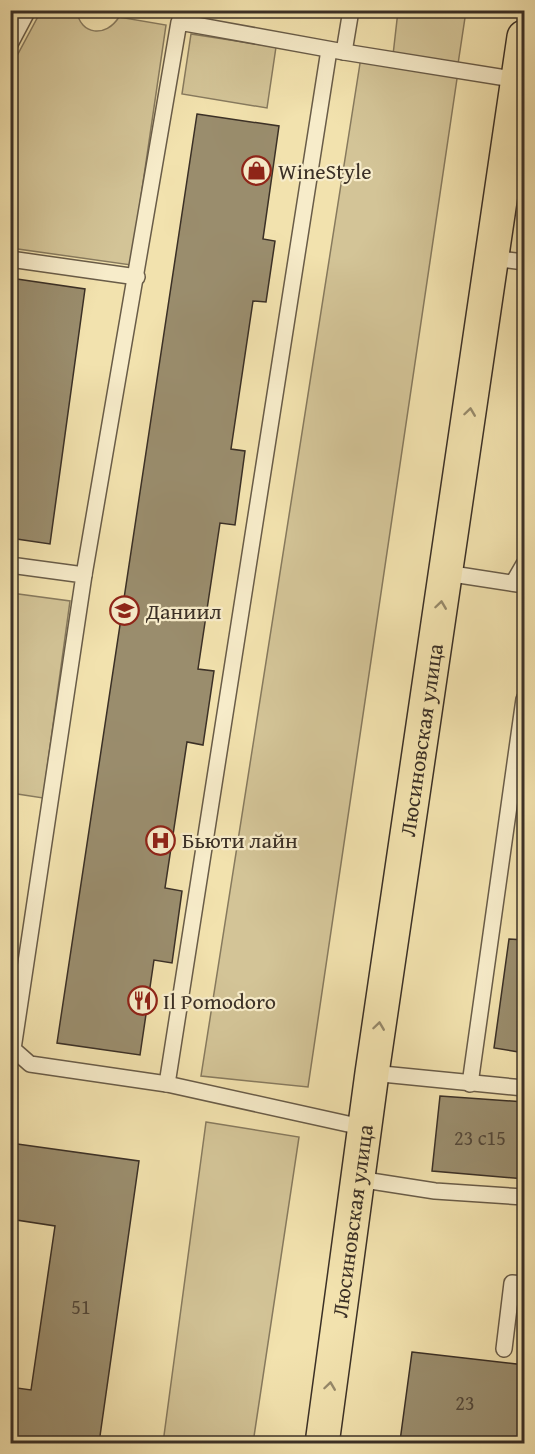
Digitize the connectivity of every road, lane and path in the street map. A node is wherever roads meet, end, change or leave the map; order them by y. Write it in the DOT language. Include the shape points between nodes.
graph roads {
  1 [pos="28,10"];
  2 [pos="351,10"];
  3 [pos="181,16"];
  4 [pos="10,44"];
  5 [pos="337,51"];
  6 [pos="522,61"];
  7 [pos="515,162"];
  8 [pos="492,258"];
  9 [pos="10,259"];
  10 [pos="525,262"];
  11 [pos="137,277"];
  12 [pos="525,564"];
  13 [pos="10,565"];
  14 [pos="446,573"];
  15 [pos="84,575"];
  16 [pos="519,584"];
  17 [pos="525,699"];
  18 [pos="372,1073"];
  19 [pos="167,1084"];
  20 [pos="470,1084"];
  21 [pos="525,1088"];
  22 [pos="366,1128"];
  23 [pos="358,1179"];
  24 [pos="525,1197"];
  25 [pos="525,1284"];
  26 [pos="504,1349"];
  27 [pos="322,1443"];
  1 -- 4 [label="lane"];
  2 -- 5 [label="lane"];
  3 -- 5 [label="lane"];
  3 -- 11 [label="lane"];
  5 -- 6 [label="lane"];
  5 -- 19 [label="lane"];
  6 -- 7 [label="main road, Люсиновская улица"];
  7 -- 8 [label="main road, Люсиновская улица"];
  8 -- 10 [label="lane"];
  14 -- 8 [label="main road, Люсиновская улица, one-way"];
  9 -- 11 [label="lane"];
  11 -- 15 [label="lane"];
  12 -- 16 [label="lane"];
  13 -- 15 [label="lane"];
  14 -- 16 [label="lane"];
  18 -- 14 [label="main road, Люсиновская улица, one-way"];
  15 -- 19 [label="lane" via="13,1049 30,1064"];
  17 -- 20 [label="lane"];
  18 -- 20 [label="lane"];
  18 -- 22 [label="main road, Люсиновская улица"];
  19 -- 22 [label="lane"];
  20 -- 21 [label="lane"];
  22 -- 23 [label="main road, Люсиновская улица"];
  23 -- 24 [label="lane" via="435,1191"];
  27 -- 23 [label="main road, Люсиновская улица, one-way"];
  25 -- 26 [label="lane" via="512,1283"];
}
